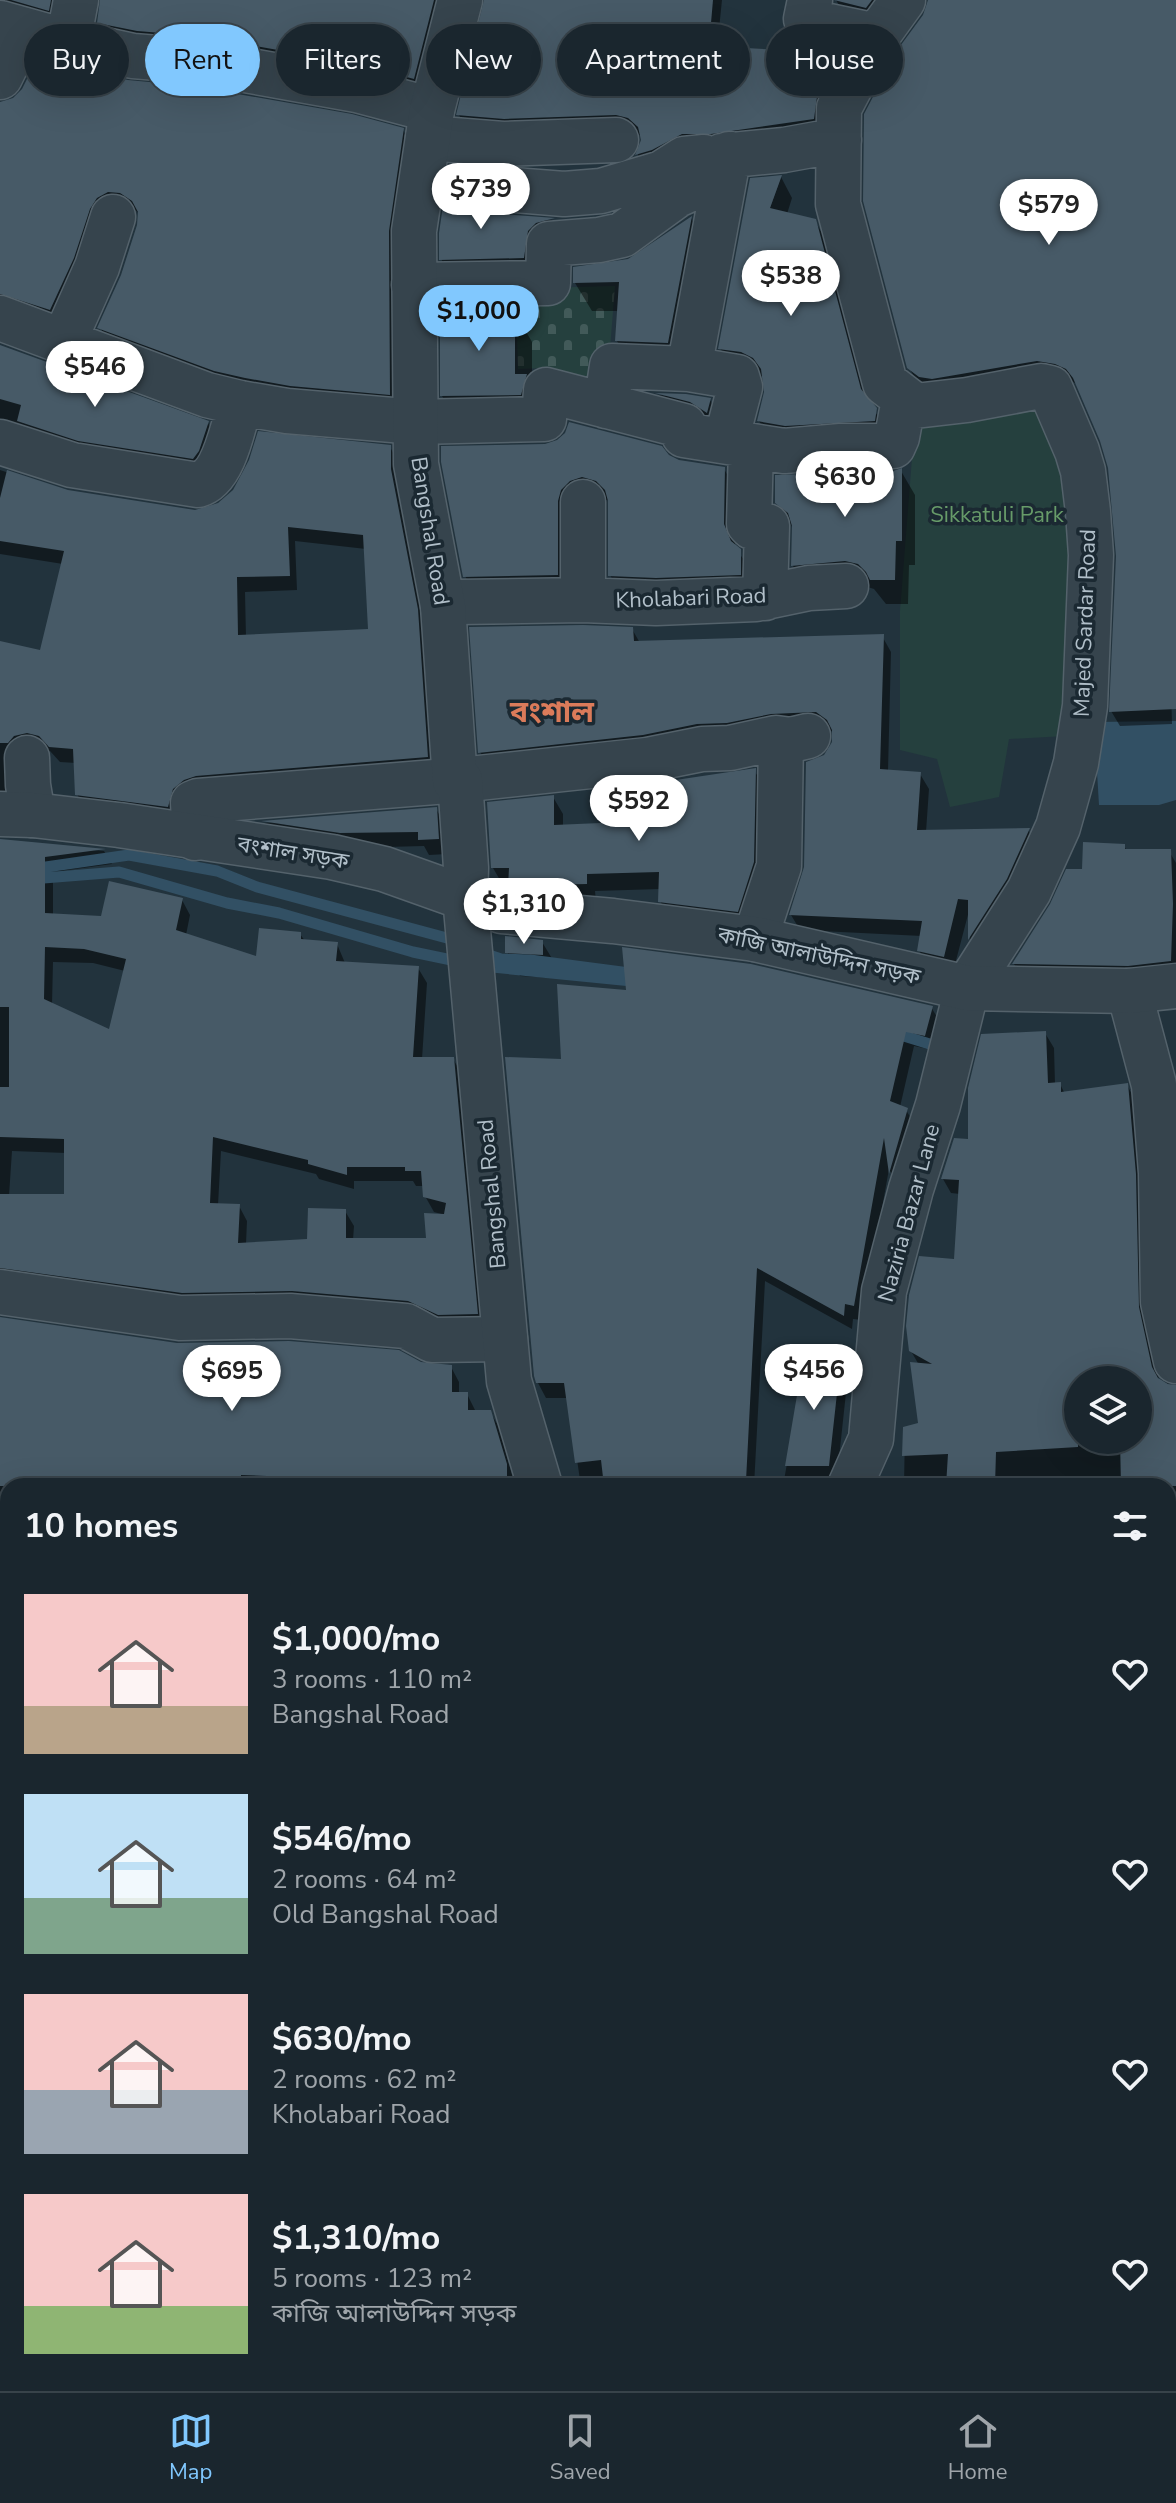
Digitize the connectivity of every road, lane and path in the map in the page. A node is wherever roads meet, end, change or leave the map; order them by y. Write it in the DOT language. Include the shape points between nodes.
graph roads {
  1 [pos="76,0"];
  2 [pos="460,0"];
  3 [pos="810,0"];
  4 [pos="903,0"];
  5 [pos="71,24"];
  6 [pos="820,24"];
  7 [pos="886,24"];
  8 [pos="11,26"];
  9 [pos="129,55"];
  10 [pos="0,77"];
  11 [pos="845,96"];
  12 [pos="430,124"];
  13 [pos="616,140"];
  14 [pos="839,140"];
  15 [pos="726,155"];
  16 [pos="476,187"];
  17 [pos="113,217"];
  18 [pos="414,285"];
  19 [pos="0,318"];
  20 [pos="64,341"];
  21 [pos="689,369"];
  22 [pos="904,399"];
  23 [pos="240,403"];
  24 [pos="606,406"];
  25 [pos="416,422"];
  26 [pos="0,442"];
  27 [pos="738,443"];
  28 [pos="583,502"];
  29 [pos="846,586"];
  30 [pos="765,598"];
  31 [pos="583,600"];
  32 [pos="443,606"];
  33 [pos="27,758"];
  34 [pos="458,780"];
  35 [pos="16,814"];
  36 [pos="195,838"];
  37 [pos="465,897"];
  38 [pos="755,939"];
  39 [pos="1176,986"];
  40 [pos="967,988"];
  41 [pos="1129,991"];
  42 [pos="0,1292"];
  43 [pos="505,1339"];
  44 [pos="1176,1361"];
  45 [pos="538,1478"];
  46 [pos="854,1478"];
  1 -- 5 [label="street"];
  2 -- 12 [label="street, Bangshal Road"];
  3 -- 6 [label="street" via="806,19"];
  4 -- 7 [label="street"];
  8 -- 10 [label="street"];
  9 -- 12 [label="street" via="195,61 357,90"];
  11 -- 14 [label="street" via="839,108"];
  12 -- 13 [label="street" via="503,144"];
  12 -- 18 [label="street, Bangshal Road" via="414,231"];
  14 -- 15 [label="street"];
  14 -- 22 [label="street" via="838,204 885,383"];
  15 -- 16 [label="street" via="684,159 662,173 601,191 564,194"];
  15 -- 18 [label="street" via="699,185 622,235 549,244 548,283"];
  15 -- 21 [label="street"];
  17 -- 20 [label="street"];
  18 -- 25 [label="street, Bangshal Road"];
  19 -- 20 [label="street"];
  20 -- 23 [label="street"];
  21 -- 24 [label="street" via="612,366"];
  21 -- 27 [label="street" via="739,380"];
  22 -- 27 [label="street" via="893,446 784,451"];
  22 -- 40 [label="street, Majed Sardar Road" via="915,406 1050,388 1080,461 1088,512 1085,706 1076,763 1058,827 1029,891"];
  23 -- 25 [label="street"];
  23 -- 26 [label="street" via="214,477 198,485 72,465"];
  24 -- 25 [label="street" via="546,390 544,419"];
  24 -- 27 [label="street" via="684,426 684,435"];
  25 -- 32 [label="street, Bangshal Road" via="416,464"];
  27 -- 30 [label="street" via="749,524 767,526"];
  28 -- 31 [label="street, Kholabari Road"];
  29 -- 30 [label="street, Kholabari Road"];
  30 -- 31 [label="street, Kholabari Road"];
  31 -- 32 [label="street, Kholabari Road"];
  32 -- 34 [label="street, Bangshal Road"];
  33 -- 35 [label="street" via="28,785"];
  34 -- 36 [label="street" via="198,801 191,809"];
  34 -- 37 [label="street"];
  34 -- 38 [label="street" via="647,760 794,737 779,866"];
  35 -- 36 [label="street, বংশাল সড়ক"];
  36 -- 37 [label="street, বংশাল সড়ক" via="332,857"];
  37 -- 38 [label="street, কাজি আলাউদ্দিন সড়ক" via="502,911"];
  37 -- 43 [label="street, Bangshal Road"];
  38 -- 40 [label="street, কাজি আলাউদ্দিন সড়ক"];
  39 -- 41 [label="street, কাজি আলাউদ্দিন সড়ক"];
  40 -- 41 [label="street, কাজি আলাউদ্দিন সড়ক"];
  40 -- 46 [label="street, Naziria Bazar Lane" via="884,1291 871,1439"];
  41 -- 44 [label="street" via="1154,1085 1163,1302"];
  42 -- 43 [label="street" via="180,1318 290,1316 406,1326 432,1340"];
  43 -- 45 [label="street, Bangshal Road" via="509,1381"];
}
